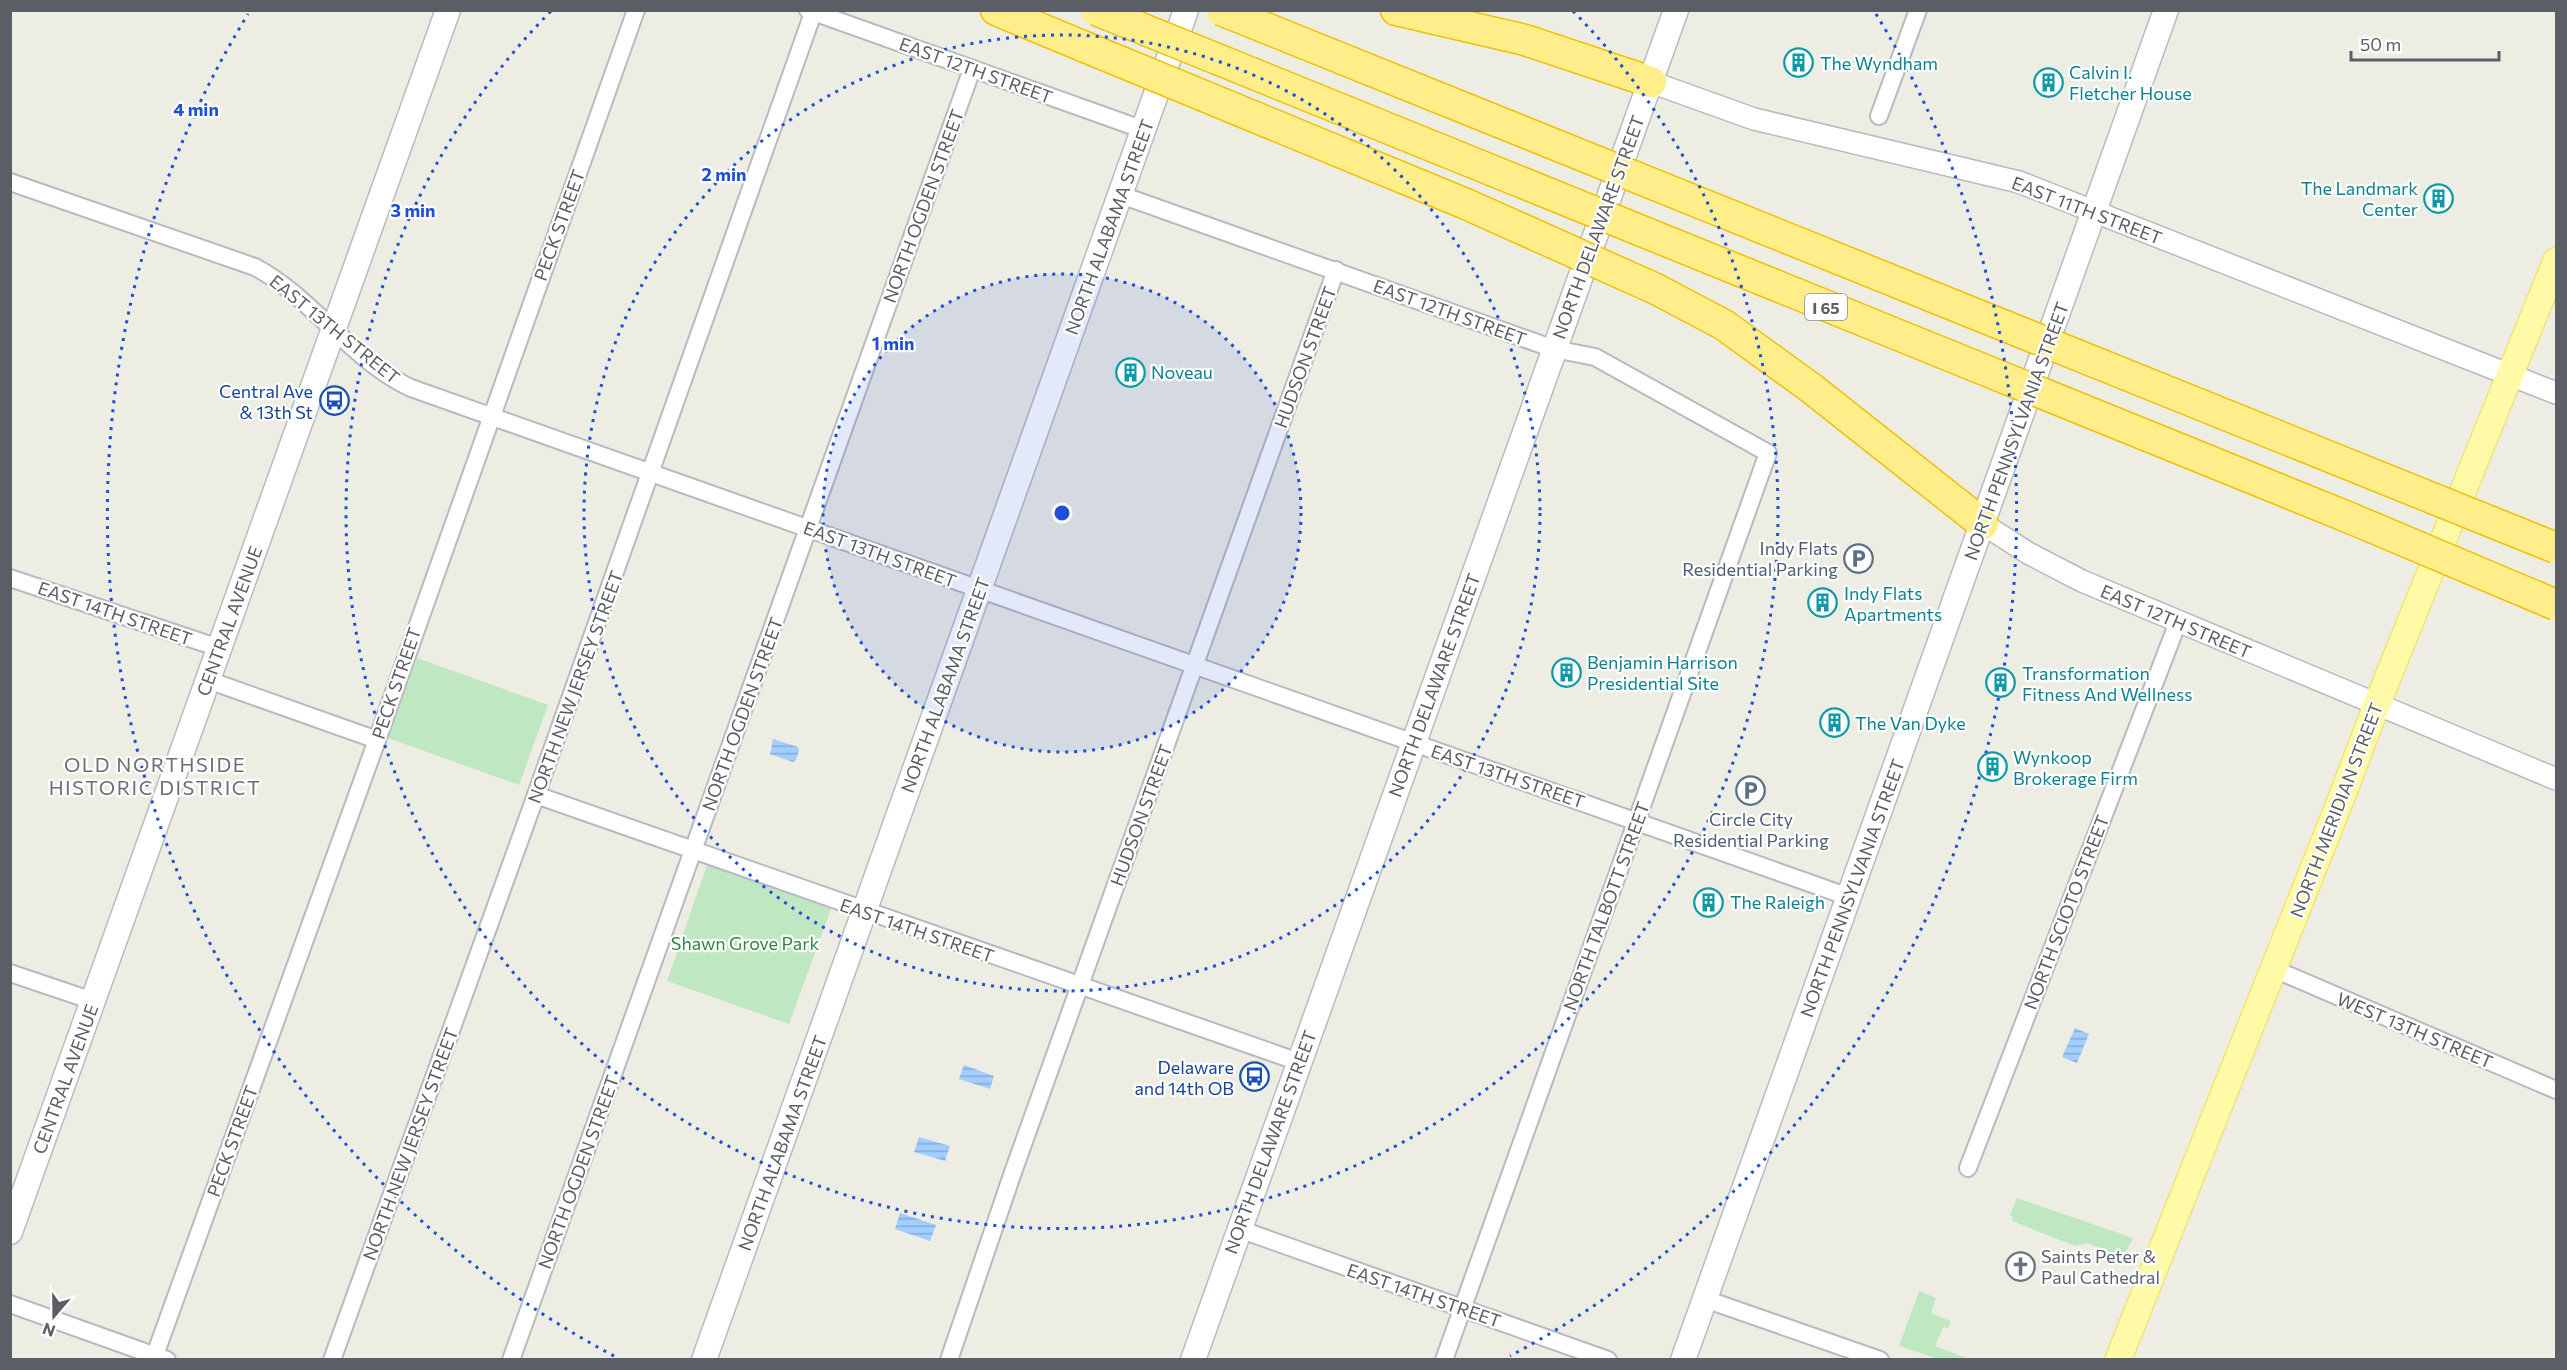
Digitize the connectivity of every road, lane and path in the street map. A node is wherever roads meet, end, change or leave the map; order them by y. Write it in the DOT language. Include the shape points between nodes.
graph roads {
  1 [pos="448,10"];
  2 [pos="636,10"];
  3 [pos="996,10"];
  4 [pos="1096,10"];
  5 [pos="1186,10"];
  6 [pos="1221,10"];
  7 [pos="1396,10"];
  8 [pos="1676,10"];
  9 [pos="1918,10"];
  10 [pos="2166,10"];
  11 [pos="811,12"];
  12 [pos="972,69"];
  13 [pos="1652,82"];
  14 [pos="1879,116"];
  15 [pos="1144,130"];
  16 [pos="10,182"];
  17 [pos="1121,195"];
  18 [pos="2094,214"];
  19 [pos="2556,261"];
  20 [pos="1336,270"];
  21 [pos="334,329"];
  22 [pos="1554,349"];
  23 [pos="2511,376"];
  24 [pos="2556,393"];
  25 [pos="491,416"];
  26 [pos="1768,453"];
  27 [pos="650,473"];
  28 [pos="1983,524"];
  29 [pos="808,529"];
  30 [pos="2556,548"];
  31 [pos="10,578"];
  32 [pos="979,590"];
  33 [pos="2556,605"];
  34 [pos="2178,622"];
  35 [pos="219,648"];
  36 [pos="1194,666"];
  37 [pos="208,680"];
  38 [pos="2377,704"];
  39 [pos="377,740"];
  40 [pos="1413,743"];
  41 [pos="2556,779"];
  42 [pos="536,795"];
  43 [pos="1636,822"];
  44 [pos="693,851"];
  45 [pos="1849,897"];
  46 [pos="865,910"];
  47 [pos="2274,969"];
  48 [pos="10,973"];
  49 [pos="1080,986"];
  50 [pos="93,1001"];
  51 [pos="1299,1062"];
  52 [pos="2556,1090"];
  53 [pos="1968,1168"];
  54 [pos="1239,1229"];
  55 [pos="10,1232"];
  56 [pos="1705,1299"];
  57 [pos="10,1304"];
  58 [pos="1463,1308"];
  59 [pos="161,1358"];
  60 [pos="332,1359"];
  61 [pos="511,1359"];
  62 [pos="705,1359"];
  63 [pos="949,1359"];
  64 [pos="1193,1359"];
  65 [pos="1444,1359"];
  66 [pos="1608,1359"];
  67 [pos="1683,1359"];
  68 [pos="1880,1359"];
  69 [pos="2118,1359"];
  1 -- 21 [label="main road, CENTRAL AVENUE"];
  2 -- 25 [label="street, PECK STREET"];
  3 -- 28 [label="highway, bridge" via="1466,204 1656,289 1724,325 1811,388"];
  4 -- 33 [label="highway, I 65, bridge"];
  5 -- 15 [label="main road, NORTH ALABAMA STREET"];
  6 -- 30 [label="highway, bridge"];
  7 -- 13 [label="highway" via="1525,40"];
  8 -- 13 [label="main road, NORTH DELAWARE STREET"];
  9 -- 14 [label="street"];
  10 -- 18 [label="main road, NORTH PENNSYLVANIA STREET"];
  11 -- 12 [label="street, EAST 12TH STREET"];
  11 -- 27 [label="street, NORTH NEW JERSEY STREET"];
  12 -- 15 [label="street, EAST 12TH STREET"];
  12 -- 29 [label="street, NORTH OGDEN STREET"];
  13 -- 18 [label="street, EAST 11TH STREET" via="1754,119 2019,182"];
  13 -- 22 [label="main road, NORTH DELAWARE STREET"];
  15 -- 17 [label="main road, NORTH ALABAMA STREET"];
  16 -- 21 [label="street, EAST 13TH STREET" via="255,267"];
  17 -- 20 [label="street, EAST 12TH STREET"];
  17 -- 32 [label="main road, NORTH ALABAMA STREET"];
  18 -- 23 [label="street, EAST 11TH STREET"];
  18 -- 28 [label="main road, NORTH PENNSYLVANIA STREET"];
  19 -- 23 [label="main road, NORTH MERIDIAN STREET"];
  20 -- 22 [label="street, EAST 12TH STREET"];
  20 -- 36 [label="street, HUDSON STREET"];
  21 -- 25 [label="street, EAST 13TH STREET" via="401,383"];
  21 -- 35 [label="main road, CENTRAL AVENUE"];
  22 -- 26 [label="street, EAST 12TH STREET" via="1594,357"];
  22 -- 40 [label="main road, NORTH DELAWARE STREET"];
  23 -- 24 [label="street, EAST 11TH STREET"];
  23 -- 38 [label="main road, NORTH MERIDIAN STREET"];
  25 -- 27 [label="street, EAST 13TH STREET"];
  25 -- 39 [label="street, PECK STREET"];
  26 -- 43 [label="street, NORTH TALBOTT STREET"];
  27 -- 29 [label="street, EAST 13TH STREET"];
  27 -- 42 [label="street, NORTH NEW JERSEY STREET"];
  28 -- 34 [label="street, EAST 12TH STREET" via="2082,581"];
  28 -- 45 [label="main road, NORTH PENNSYLVANIA STREET"];
  29 -- 32 [label="street, EAST 13TH STREET"];
  29 -- 44 [label="street, NORTH OGDEN STREET"];
  31 -- 35 [label="street, EAST 14TH STREET"];
  32 -- 36 [label="street, EAST 13TH STREET"];
  32 -- 46 [label="main road, NORTH ALABAMA STREET"];
  34 -- 38 [label="street, EAST 12TH STREET"];
  34 -- 53 [label="street, NORTH SCIOTO STREET"];
  35 -- 37 [label="main road, CENTRAL AVENUE"];
  36 -- 40 [label="street, EAST 13TH STREET"];
  36 -- 49 [label="street, HUDSON STREET"];
  37 -- 39 [label="street"];
  37 -- 50 [label="main road, CENTRAL AVENUE"];
  38 -- 41 [label="street, EAST 12TH STREET"];
  38 -- 47 [label="main road, NORTH MERIDIAN STREET"];
  39 -- 59 [label="street, PECK STREET"];
  40 -- 43 [label="street, EAST 13TH STREET"];
  40 -- 51 [label="main road, NORTH DELAWARE STREET"];
  42 -- 44 [label="street, EAST 14TH STREET"];
  42 -- 60 [label="street, NORTH NEW JERSEY STREET"];
  43 -- 45 [label="street, EAST 13TH STREET"];
  43 -- 58 [label="street, NORTH TALBOTT STREET"];
  44 -- 46 [label="street, EAST 14TH STREET"];
  44 -- 61 [label="street, NORTH OGDEN STREET"];
  45 -- 56 [label="main road, NORTH PENNSYLVANIA STREET"];
  46 -- 49 [label="street, EAST 14TH STREET"];
  46 -- 62 [label="main road, NORTH ALABAMA STREET"];
  47 -- 52 [label="street, WEST 13TH STREET"];
  47 -- 69 [label="main road, NORTH MERIDIAN STREET"];
  48 -- 50 [label="street"];
  49 -- 51 [label="street, EAST 14TH STREET"];
  49 -- 63 [label="street, HUDSON STREET"];
  50 -- 55 [label="main road, CENTRAL AVENUE"];
  51 -- 54 [label="main road, NORTH DELAWARE STREET"];
  54 -- 58 [label="street, EAST 14TH STREET"];
  54 -- 64 [label="main road, NORTH DELAWARE STREET"];
  56 -- 67 [label="main road, NORTH PENNSYLVANIA STREET"];
  56 -- 68 [label="street"];
  57 -- 59 [label="street"];
  58 -- 65 [label="street, NORTH TALBOTT STREET"];
  58 -- 66 [label="street, EAST 14TH STREET"];
}
